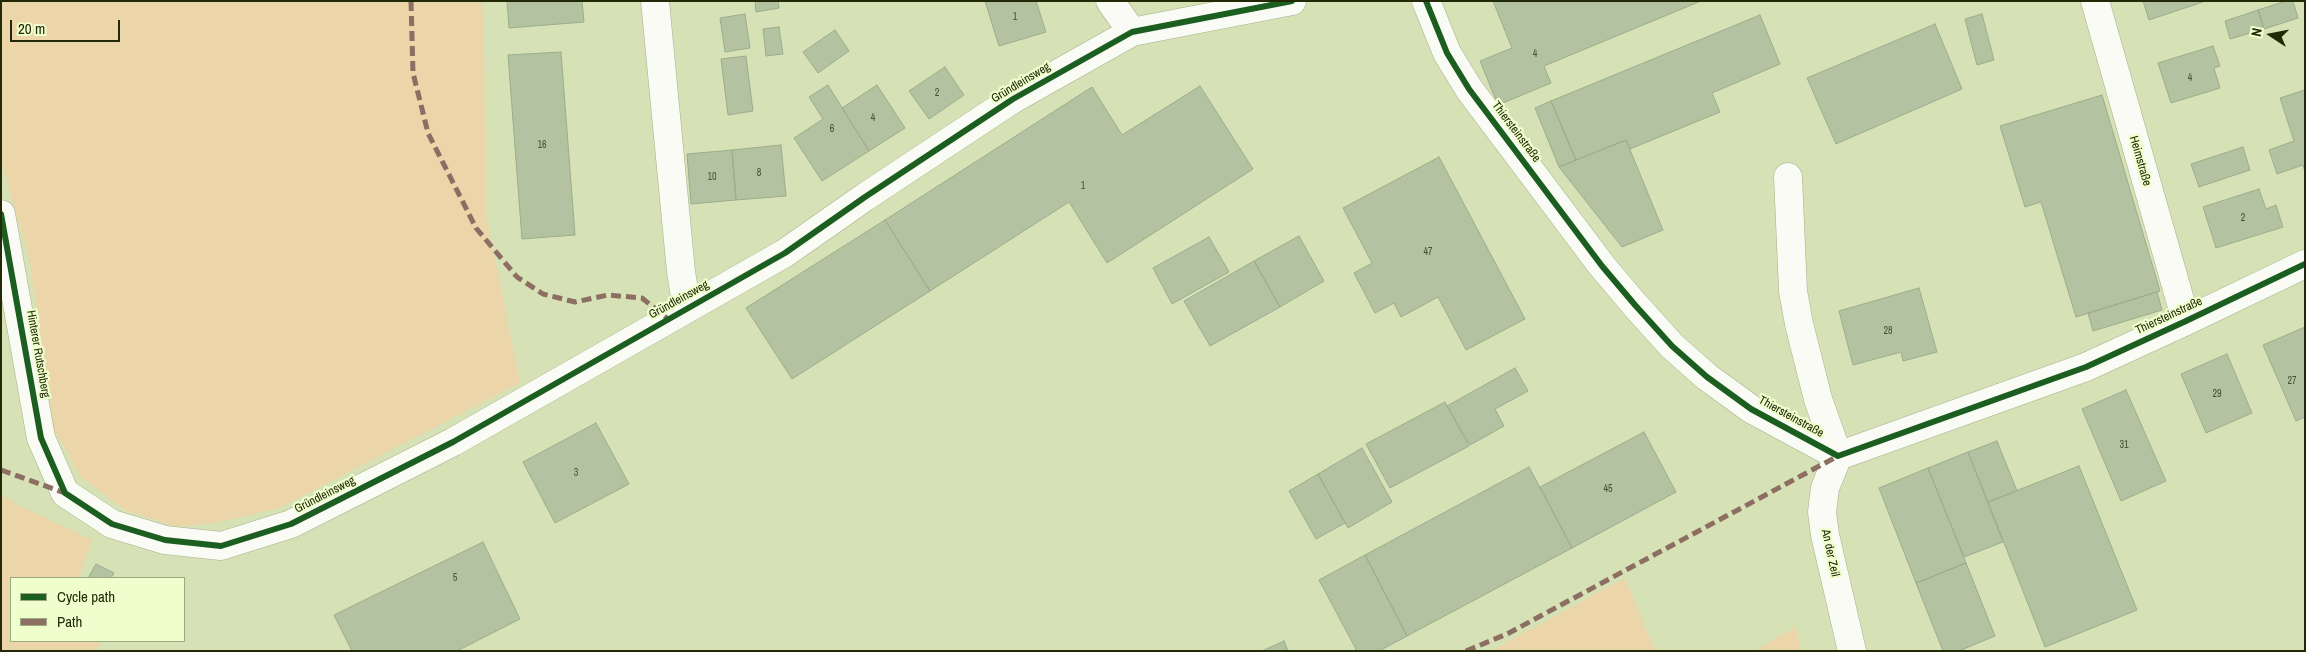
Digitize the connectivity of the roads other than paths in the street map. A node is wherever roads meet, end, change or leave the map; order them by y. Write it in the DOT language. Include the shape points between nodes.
graph roads {
  1 [pos="655,1"];
  2 [pos="1110,1"];
  3 [pos="1292,1"];
  4 [pos="1426,1"];
  5 [pos="2094,1"];
  6 [pos="1132,32"];
  7 [pos="1788,177"];
  8 [pos="1,214"];
  9 [pos="2305,264"];
  10 [pos="687,309"];
  11 [pos="2186,321"];
  12 [pos="1838,456"];
  13 [pos="65,493"];
  14 [pos="1852,651"];
  1 -- 10 [label="street"];
  2 -- 6 [label="street"];
  3 -- 6 [label="street, Gründleinsweg"];
  4 -- 12 [label="street, Thiersteinstraße" via="1447,53 1470,89 1602,266 1672,346 1751,409"];
  5 -- 11 [label="street, Heimstraße"];
  6 -- 10 [label="street, Gründleinsweg" via="1013,100 865,196 785,253"];
  7 -- 12 [label="street" via="1793,291 1818,399"];
  8 -- 13 [label="street, Hinterer Rutschberg" via="41,438"];
  9 -- 11 [label="street, Thiersteinstraße"];
  10 -- 13 [label="street, Gründleinsweg" via="453,442 317,512 291,524 221,546 165,540 112,524"];
  11 -- 12 [label="street, Thiersteinstraße" via="2086,366"];
  12 -- 14 [label="street, An der Zeil" via="1825,488 1822,512"];
}
